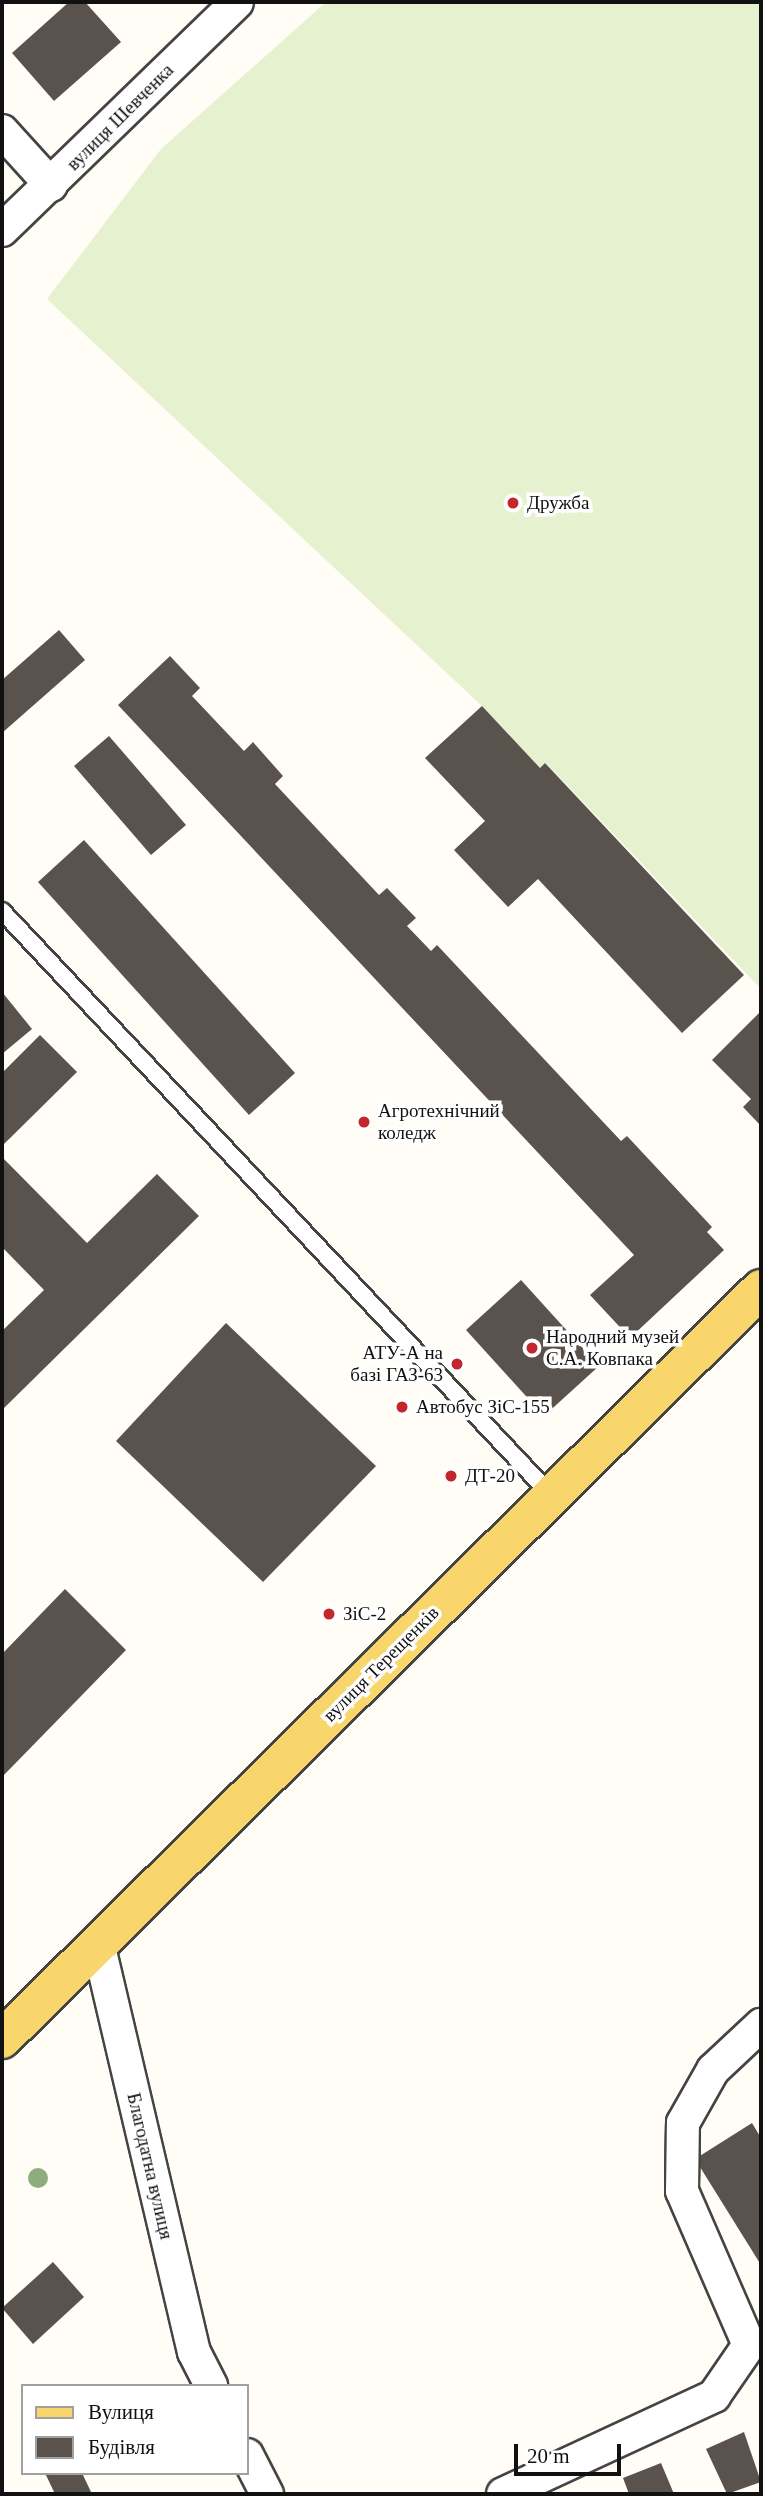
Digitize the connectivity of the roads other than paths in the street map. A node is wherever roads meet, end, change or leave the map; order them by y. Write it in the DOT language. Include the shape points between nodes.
graph roads {
  1 [pos="237,2"];
  2 [pos="2,131"];
  3 [pos="51,185"];
  4 [pos="2,230"];
  5 [pos="2,911"];
  6 [pos="761,1289"];
  7 [pos="552,1496"];
  8 [pos="98,1943"];
  9 [pos="761,2025"];
  10 [pos="2,2039"];
  11 [pos="210,2384"];
  12 [pos="248,2457"];
  13 [pos="267,2494"];
  14 [pos="503,2494"];
  1 -- 3 [label="street, вулиця Шевченка"];
  2 -- 3 [label="street"];
  3 -- 4 [label="street, вулиця Шевченка"];
  5 -- 7 [label="lane"];
  6 -- 7 [label="main road, вулиця Терещенків"];
  7 -- 8 [label="main road, вулиця Терещенків"];
  8 -- 10 [label="main road, вулиця Терещенків"];
  8 -- 11 [label="street, Благодатна вулиця" via="194,2352"];
  9 -- 14 [label="street" via="713,2070 683,2123 682,2191 749,2345 714,2396"];
  12 -- 13 [label="street"];
}
